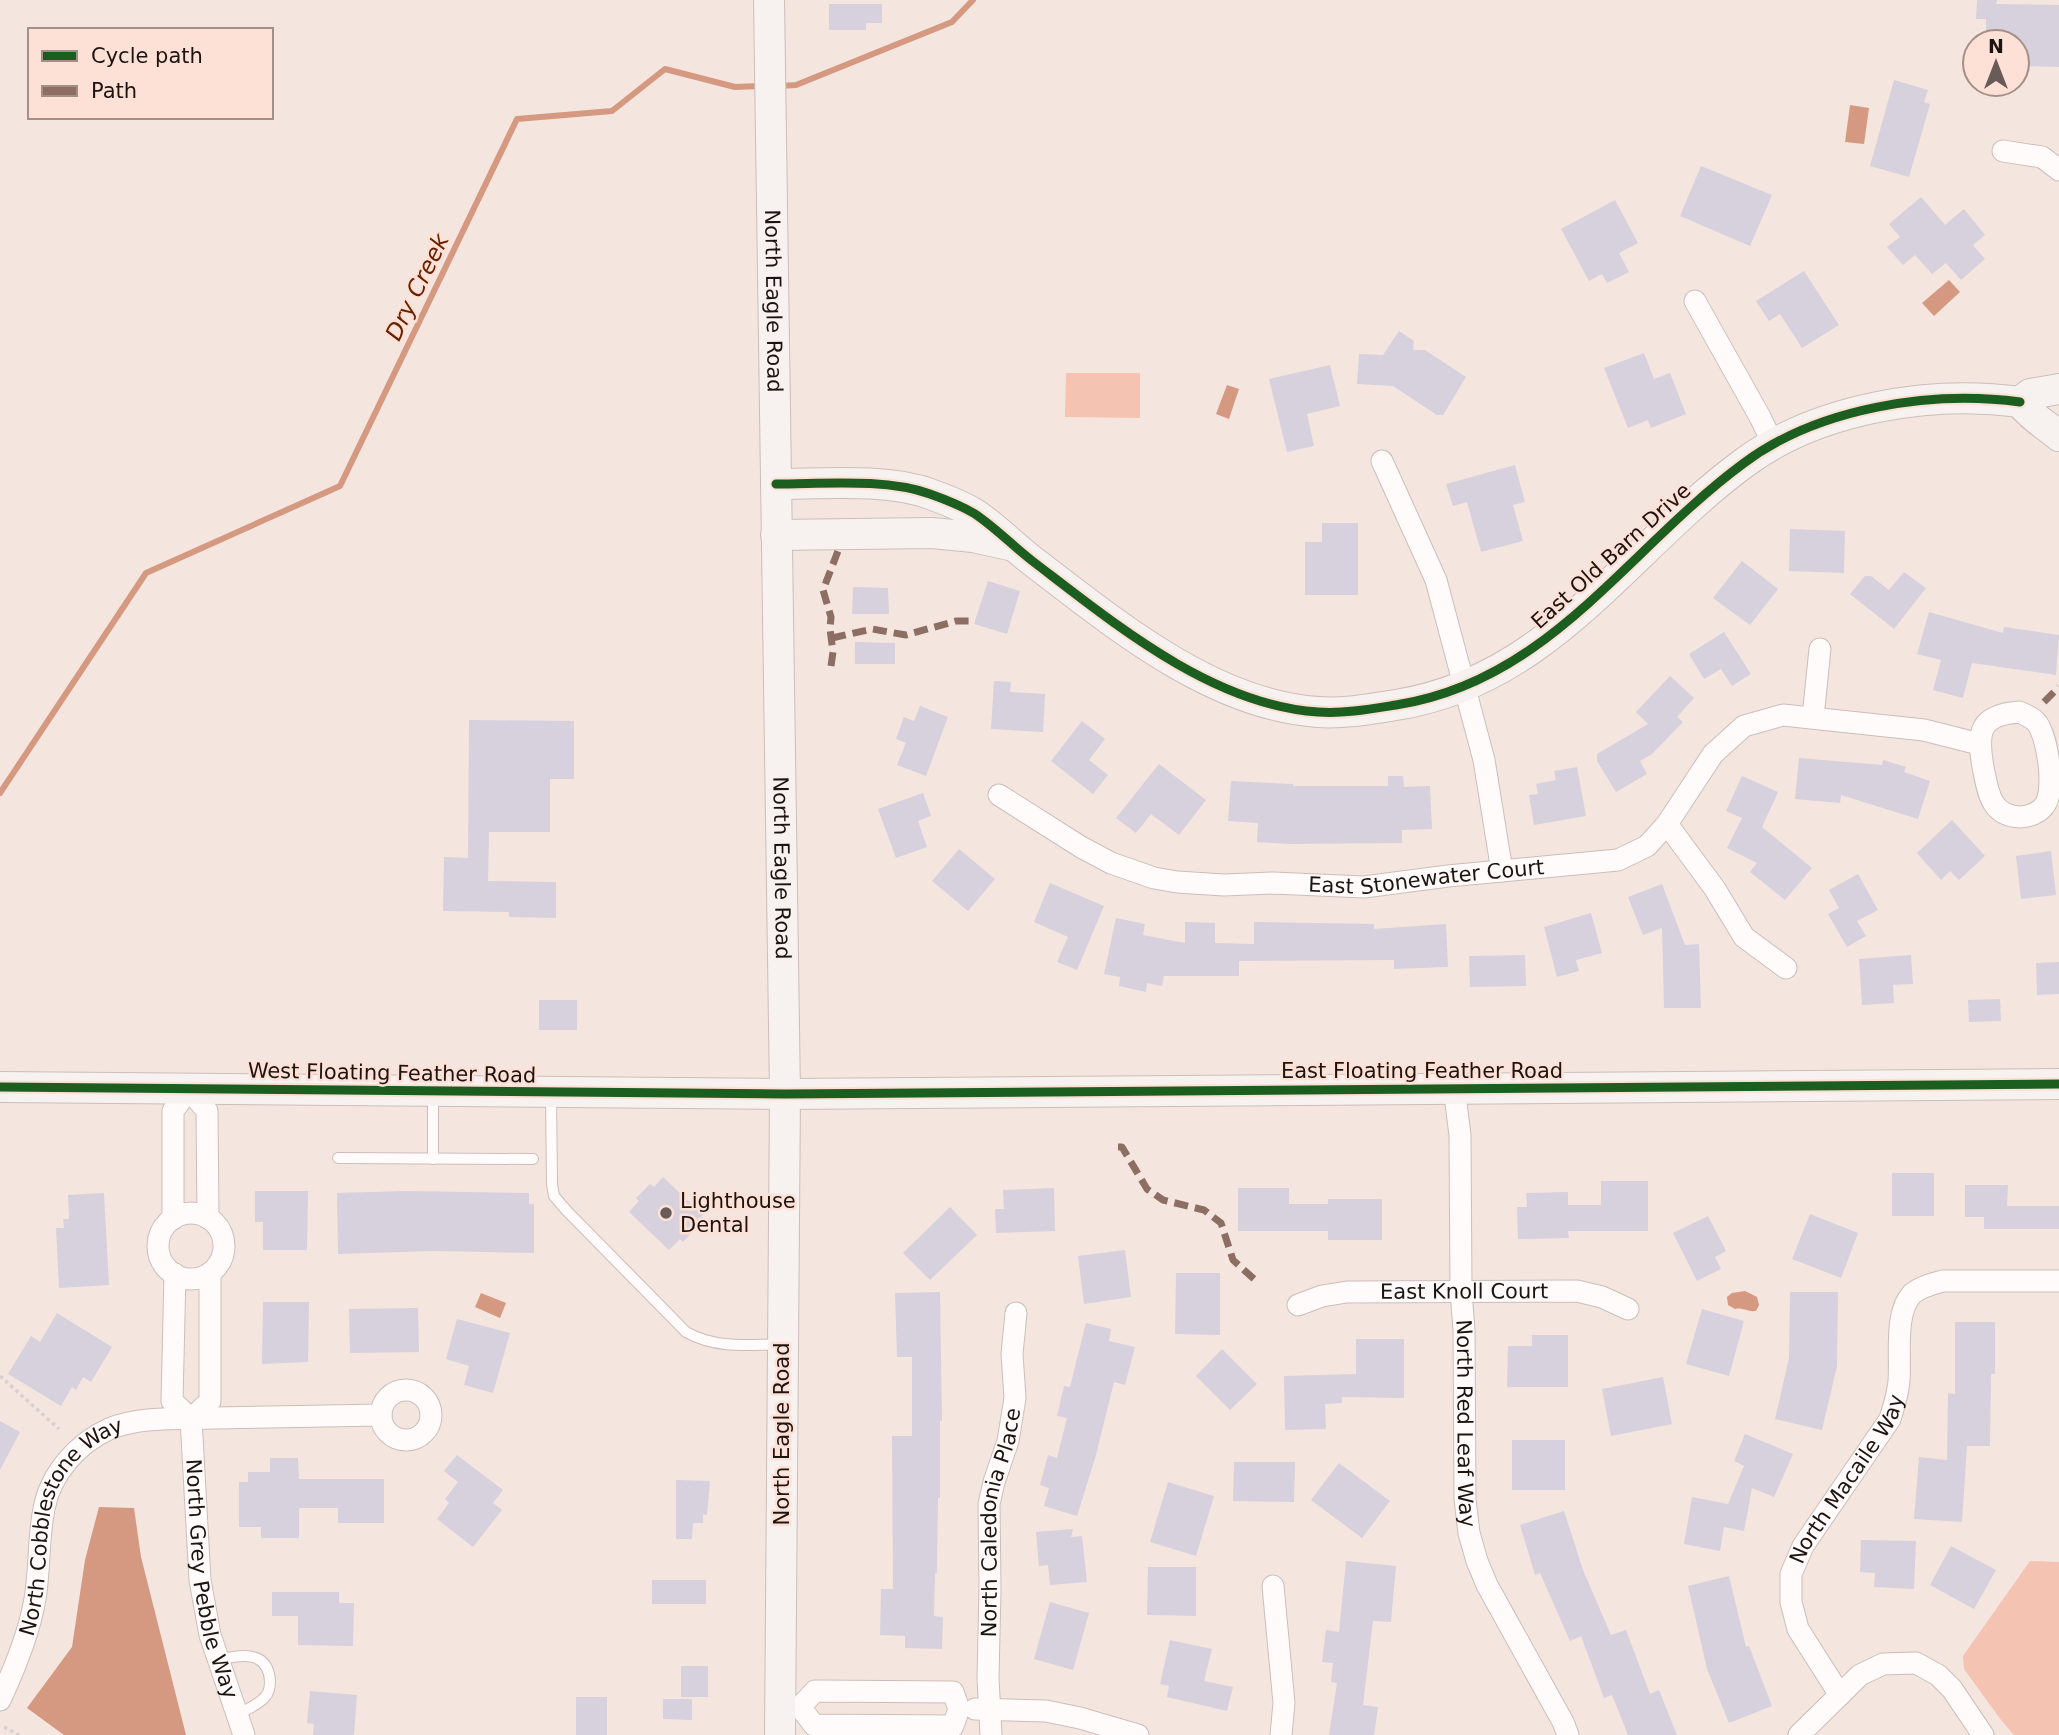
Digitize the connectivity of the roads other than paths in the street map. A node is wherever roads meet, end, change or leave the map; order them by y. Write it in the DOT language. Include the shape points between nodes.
graph roads {
  1 [pos="769,0"];
  2 [pos="2003,151"];
  3 [pos="2059,170"];
  4 [pos="1695,301"];
  5 [pos="2059,389"];
  6 [pos="2020,402"];
  7 [pos="2059,436"];
  8 [pos="1773,444"];
  9 [pos="1382,461"];
  10 [pos="776,484"];
  11 [pos="776,535"];
  12 [pos="1013,546"];
  13 [pos="1820,649"];
  14 [pos="1464,686"];
  15 [pos="1813,717"];
  16 [pos="1979,744"];
  17 [pos="999,795"];
  18 [pos="1667,824"];
  19 [pos="1502,871"];
  20 [pos="1786,968"];
  21 [pos="2059,1084"];
  22 [pos="0,1087"];
  23 [pos="1454,1088"];
  24 [pos="189,1089"];
  25 [pos="433,1091"];
  26 [pos="551,1092"];
  27 [pos="785,1094"];
  28 [pos="338,1158"];
  29 [pos="433,1159"];
  30 [pos="533,1159"];
  31 [pos="208,1218"];
  32 [pos="173,1219"];
  33 [pos="210,1273"];
  34 [pos="175,1274"];
  35 [pos="2059,1281"];
  36 [pos="1461,1291"];
  37 [pos="1298,1305"];
  38 [pos="1628,1309"];
  39 [pos="1016,1313"];
  40 [pos="783,1345"];
  41 [pos="381,1415"];
  42 [pos="191,1419"];
  43 [pos="1273,1586"];
  44 [pos="218,1660"];
  45 [pos="1840,1695"];
  46 [pos="0,1700"];
  47 [pos="959,1709"];
  48 [pos="989,1709"];
  49 [pos="236,1715"];
  50 [pos="786,1716"];
  51 [pos="244,1735"];
  52 [pos="991,1735"];
  53 [pos="1138,1735"];
  54 [pos="1281,1735"];
  55 [pos="1567,1735"];
  56 [pos="1799,1735"];
  57 [pos="1983,1735"];
  1 -- 10 [label="main road, North Eagle Road"];
  2 -- 3 [label="street" via="2042,157"];
  4 -- 8 [label="street"];
  5 -- 6 [label="main road, East Old Barn Drive" via="2030,394"];
  6 -- 7 [label="main road" via="2030,416"];
  6 -- 8 [label="main road, East Old Barn Drive" via="1975,398 1882,407 1827,421"];
  8 -- 14 [label="main road, East Old Barn Drive" via="1715,485 1547,639"];
  9 -- 14 [label="street" via="1436,580"];
  10 -- 11 [label="main road, North Eagle Road"];
  10 -- 12 [label="main road, East Old Barn Drive" via="879,484 928,493 974,513"];
  11 -- 12 [label="main road, East Old Barn Drive" via="932,533"];
  11 -- 27 [label="main road, North Eagle Road"];
  12 -- 14 [label="main road, East Old Barn Drive" via="1097,611 1183,668 1247,697 1320,712 1420,701"];
  13 -- 15 [label="street"];
  14 -- 19 [label="street" via="1484,760"];
  15 -- 16 [label="street, East Stonewater Court" via="1924,730"];
  15 -- 18 [label="street, East Stonewater Court" via="1783,715 1744,726 1713,754"];
  16 -- 16 [label="street" via="1988,722 2003,713 2019,712 2036,720 2043,733 2051,782 2043,808 2027,817 2010,817 1997,809 1988,795"];
  17 -- 19 [label="street, East Stonewater Court" via="1111,863 1177,882 1364,887"];
  18 -- 19 [label="street, East Stonewater Court" via="1647,846 1618,860"];
  18 -- 20 [label="street" via="1744,937"];
  21 -- 23 [label="main road, East Floating Feather Road"];
  22 -- 24 [label="main road, West Floating Feather Road"];
  23 -- 27 [label="main road, East Floating Feather Road"];
  23 -- 36 [label="street, North Red Leaf Way" via="1460,1135"];
  24 -- 25 [label="main road, West Floating Feather Road"];
  24 -- 31 [label="street" via="207,1111"];
  24 -- 32 [label="street" via="173,1111"];
  25 -- 26 [label="main road, West Floating Feather Road"];
  25 -- 29 [label="lane"];
  26 -- 27 [label="main road, West Floating Feather Road"];
  26 -- 40 [label="lane" via="552,1184 554,1196 566,1210 686,1332 716,1344"];
  27 -- 40 [label="main road, North Eagle Road"];
  28 -- 29 [label="lane"];
  29 -- 30 [label="lane"];
  31 -- 32 [label="street" via="190,1214"];
  31 -- 33 [label="street" via="224,1240 222,1259"];
  32 -- 34 [label="street" via="159,1243 162,1261"];
  33 -- 34 [label="street" via="192,1279"];
  33 -- 42 [label="street" via="210,1401"];
  34 -- 42 [label="street" via="172,1401"];
  35 -- 45 [label="street, North Macaile Way" via="1942,1281 1913,1294 1904,1307 1899,1381 1890,1419 1802,1546 1791,1574 1791,1602 1798,1629"];
  36 -- 37 [label="street, East Knoll Court" via="1347,1292"];
  36 -- 38 [label="street, East Knoll Court" via="1577,1291"];
  36 -- 55 [label="street, North Red Leaf Way" via="1469,1533 1487,1586"];
  39 -- 48 [label="street, North Caledonia Place" via="1012,1354 1015,1398 989,1504"];
  40 -- 50 [label="main road, North Eagle Road"];
  41 -- 42 [label="street, North Cobblestone Way"];
  42 -- 44 [label="street, North Grey Pebble Way" via="200,1580"];
  42 -- 46 [label="street, North Cobblestone Way" via="132,1422 109,1429 67,1461 44,1507 35,1601"];
  43 -- 54 [label="street" via="1284,1703"];
  44 -- 49 [label="street, North Grey Pebble Way"];
  44 -- 49 [label="lane" via="251,1656 268,1669 267,1696"];
  45 -- 56 [label="street"];
  45 -- 57 [label="street" via="1860,1675 1883,1664 1916,1663 1952,1689"];
  47 -- 48 [label="street"];
  47 -- 50 [label="street" via="953,1726 814,1725"];
  47 -- 50 [label="street" via="953,1692 815,1691"];
  48 -- 52 [label="street, North Caledonia Place"];
  48 -- 53 [label="street" via="1046,1711"];
  49 -- 51 [label="street, North Grey Pebble Way"];
}
